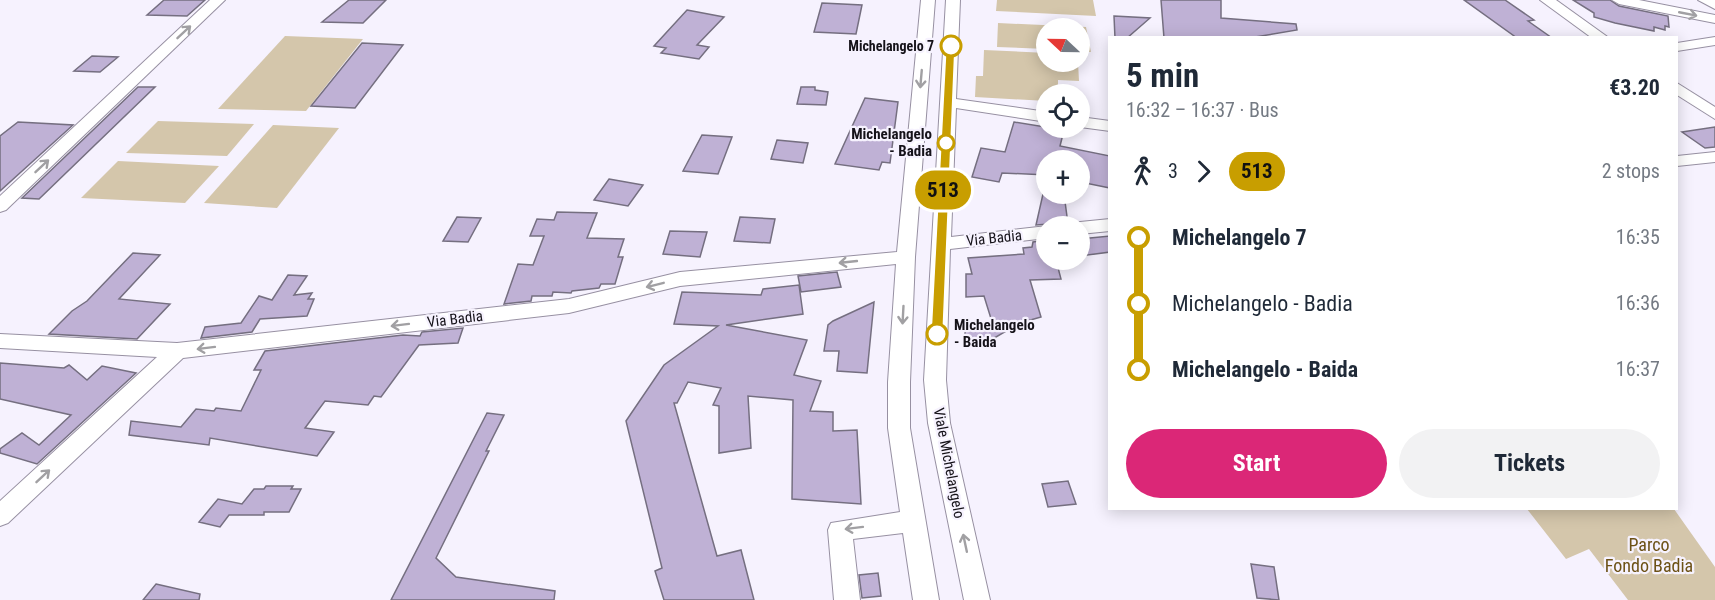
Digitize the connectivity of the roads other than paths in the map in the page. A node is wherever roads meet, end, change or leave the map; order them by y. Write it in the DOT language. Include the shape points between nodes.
graph roads {
  1 [pos="218,0"];
  2 [pos="928,0"];
  3 [pos="953,0"];
  4 [pos="1546,0"];
  5 [pos="1619,0"];
  6 [pos="1705,0"];
  7 [pos="1715,5"];
  8 [pos="1715,19"];
  9 [pos="925,26"];
  10 [pos="951,27"];
  11 [pos="1599,36"];
  12 [pos="1715,42"];
  13 [pos="1678,47"];
  14 [pos="1678,89"];
  15 [pos="948,102"];
  16 [pos="1715,114"];
  17 [pos="1036,115"];
  18 [pos="1090,123"];
  19 [pos="1108,126"];
  20 [pos="1715,157"];
  21 [pos="1678,161"];
  22 [pos="0,206"];
  23 [pos="1108,225"];
  24 [pos="1090,227"];
  25 [pos="1036,233"];
  26 [pos="941,244"];
  27 [pos="906,257"];
  28 [pos="0,341"];
  29 [pos="177,351"];
  30 [pos="0,516"];
  31 [pos="912,521"];
  32 [pos="847,600"];
  33 [pos="926,600"];
  34 [pos="977,600"];
  22 -- 1 [label="street, one-way"];
  2 -- 9 [label="street"];
  3 -- 10 [label="street, Viale Michelangelo"];
  4 -- 11 [label="street"];
  5 -- 8 [label="street, one-way"];
  6 -- 7 [label="street"];
  9 -- 10 [label="street"];
  9 -- 27 [label="street, one-way"];
  10 -- 15 [label="street, Viale Michelangelo"];
  12 -- 13 [label="street"];
  14 -- 16 [label="street"];
  15 -- 17 [label="street"];
  15 -- 26 [label="street, Viale Michelangelo"];
  18 -- 19 [label="street"];
  20 -- 21 [label="street"];
  23 -- 24 [label="street"];
  25 -- 26 [label="street, Via Badia"];
  34 -- 26 [label="street, Viale Michelangelo, one-way" via="939,423 935,380"];
  27 -- 29 [label="street, Via Badia, one-way" via="680,279 569,306"];
  27 -- 31 [label="street, one-way" via="899,428"];
  28 -- 29 [label="street, Via Badia"];
  30 -- 29 [label="street, one-way"];
  31 -- 32 [label="street, one-way" via="840,530"];
  31 -- 33 [label="street"];
}
